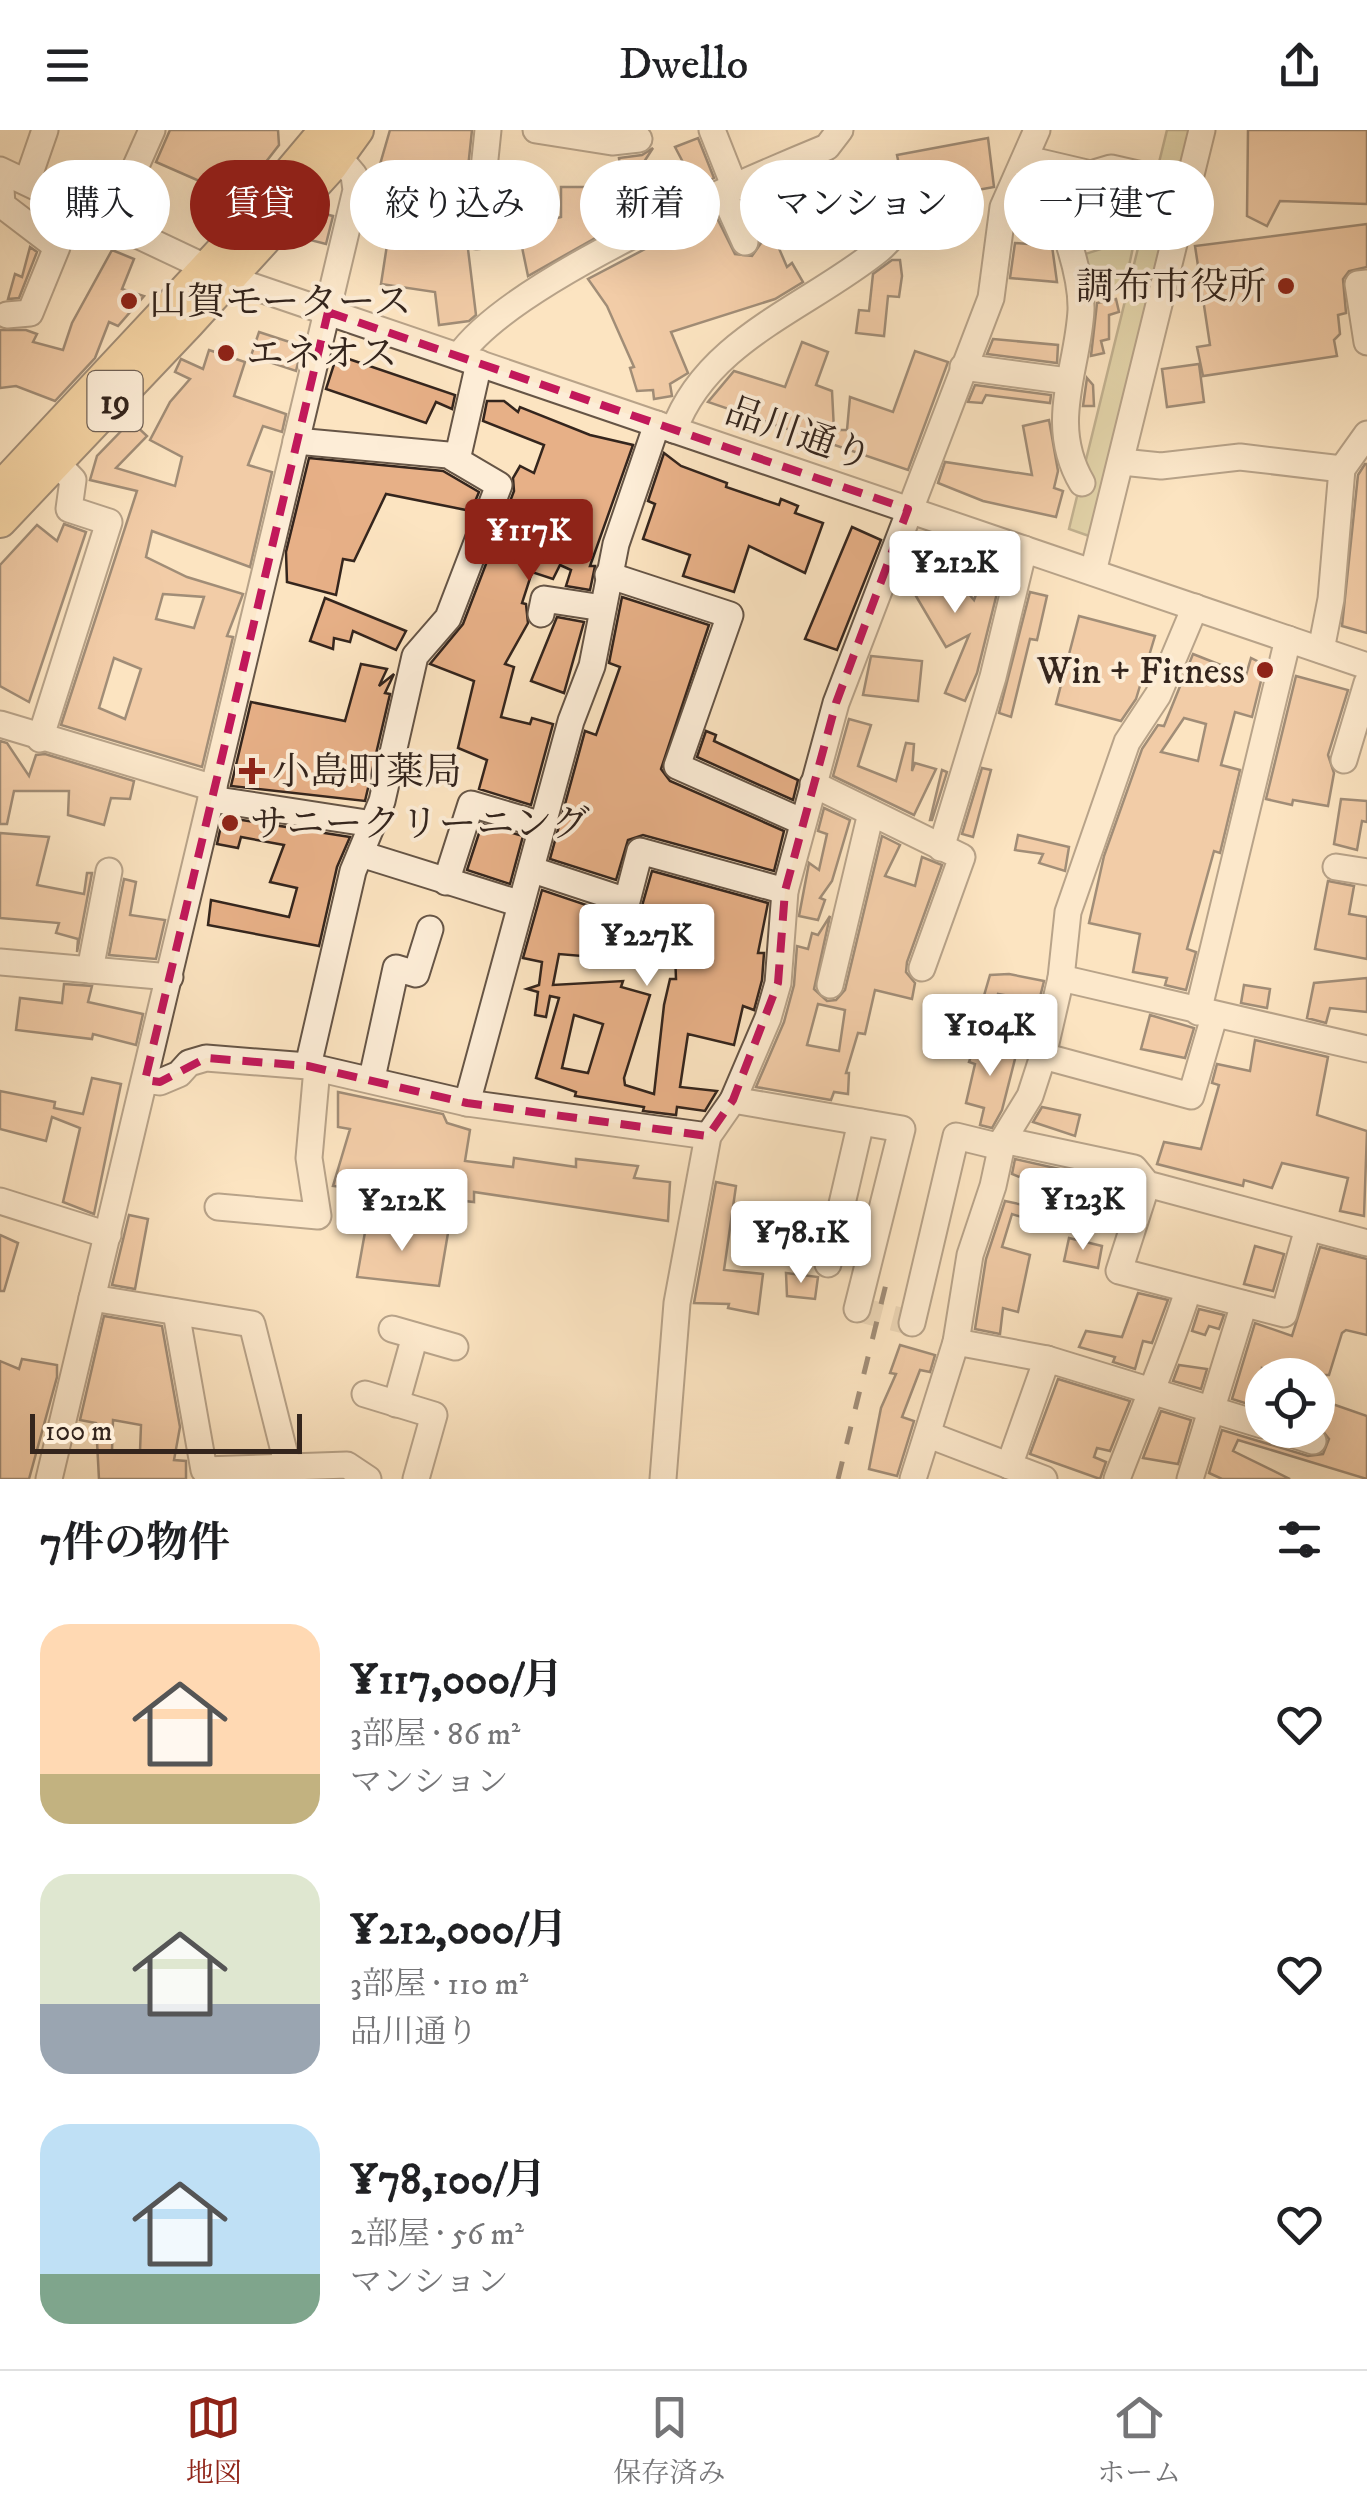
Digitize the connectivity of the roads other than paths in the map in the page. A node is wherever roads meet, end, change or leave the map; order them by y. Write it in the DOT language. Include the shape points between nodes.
graph roads {
  1 [pos="44,130"];
  2 [pos="152,130"];
  3 [pos="488,130"];
  4 [pos="536,130"];
  5 [pos="712,130"];
  6 [pos="840,130"];
  7 [pos="1038,130"];
  8 [pos="1202,130"];
  9 [pos="340,139"];
  10 [pos="639,139"];
  11 [pos="803,142"];
  12 [pos="1027,159"];
  13 [pos="139,160"];
  14 [pos="485,160"];
  15 [pos="1031,160"];
  16 [pos="0,172"];
  17 [pos="27,182"];
  18 [pos="30,183"];
  19 [pos="729,190"];
  20 [pos="740,228"];
  21 [pos="170,250"];
  22 [pos="878,250"];
  23 [pos="218,273"];
  24 [pos="1367,283"];
  25 [pos="328,312"];
  26 [pos="8,316"];
  27 [pos="1367,342"];
  28 [pos="469,360"];
  29 [pos="964,367"];
  30 [pos="1068,380"];
  31 [pos="665,427"];
  32 [pos="1367,434"];
  33 [pos="296,441"];
  34 [pos="457,460"];
  35 [pos="1122,462"];
  36 [pos="57,464"];
  37 [pos="1342,469"];
  38 [pos="1082,484"];
  39 [pos="0,489"];
  40 [pos="908,510"];
  41 [pos="0,521"];
  42 [pos="1024,549"];
  43 [pos="1093,572"];
  44 [pos="608,574"];
  45 [pos="1196,607"];
  46 [pos="602,608"];
  47 [pos="541,614"];
  48 [pos="1288,639"];
  49 [pos="1321,650"];
  50 [pos="1367,666"];
  51 [pos="1367,683"];
  52 [pos="0,724"];
  53 [pos="40,740"];
  54 [pos="1344,760"];
  55 [pos="813,784"];
  56 [pos="212,794"];
  57 [pos="872,813"];
  58 [pos="803,822"];
  59 [pos="373,824"];
  60 [pos="542,824"];
  61 [pos="942,848"];
  62 [pos="361,854"];
  63 [pos="1336,867"];
  64 [pos="533,870"];
  65 [pos="109,871"];
  66 [pos="1367,872"];
  67 [pos="446,882"];
  68 [pos="785,891"];
  69 [pos="521,904"];
  70 [pos="430,929"];
  71 [pos="0,962"];
  72 [pos="922,968"];
  73 [pos="90,970"];
  74 [pos="170,976"];
  75 [pos="1061,978"];
  76 [pos="830,986"];
  77 [pos="1206,1015"];
  78 [pos="1367,1049"];
  79 [pos="1044,1056"];
  80 [pos="312,1067"];
  81 [pos="372,1078"];
  82 [pos="145,1080"];
  83 [pos="733,1100"];
  84 [pos="468,1104"];
  85 [pos="861,1122"];
  86 [pos="708,1136"];
  87 [pos="1002,1143"];
  88 [pos="1147,1184"];
  89 [pos="0,1201"];
  90 [pos="218,1207"];
  91 [pos="1308,1228"];
  92 [pos="108,1235"];
  93 [pos="1367,1243"];
  94 [pos="828,1264"];
  95 [pos="1188,1291"];
  96 [pos="92,1298"];
  97 [pos="1244,1304"];
  98 [pos="858,1309"];
  99 [pos="176,1312"];
  100 [pos="912,1323"];
  101 [pos="956,1342"];
  102 [pos="455,1347"];
  103 [pos="1047,1359"];
  104 [pos="1153,1389"];
  105 [pos="365,1394"];
  106 [pos="396,1404"];
  107 [pos="1210,1408"];
  108 [pos="1245,1419"];
  109 [pos="929,1435"];
  110 [pos="1009,1466"];
  111 [pos="291,1474"];
  112 [pos="49,1479"];
  113 [pos="368,1479"];
  114 [pos="416,1479"];
  115 [pos="662,1479"];
  116 [pos="914,1479"];
  117 [pos="1044,1479"];
  118 [pos="1117,1479"];
  119 [pos="1190,1479"];
  1 -- 17 [label="street"];
  2 -- 13 [label="street"];
  3 -- 14 [label="street"];
  4 -- 10 [label="street" via="612,142"];
  5 -- 19 [label="street"];
  6 -- 11 [label="street" via="827,147"];
  7 -- 12 [label="street"];
  8 -- 35 [label="street"];
  9 -- 23 [label="main road, 19"];
  9 -- 25 [label="street" via="356,190"];
  11 -- 19 [label="street"];
  12 -- 15 [label="street"];
  12 -- 29 [label="street" via="1003,207 991,298"];
  12 -- 30 [label="street" via="1040,173 1073,260 1081,308"];
  16 -- 17 [label="street, 品川通り"];
  16 -- 26 [label="street" via="2,205 58,247 30,313"];
  17 -- 18 [label="street, 品川通り"];
  19 -- 20 [label="street"];
  19 -- 28 [label="street" via="540,288 484,328"];
  21 -- 23 [label="street, 品川通り"];
  22 -- 31 [label="street" via="722,356"];
  23 -- 25 [label="street, 品川通り"];
  23 -- 36 [label="main road, 19"];
  23 -- 39 [label="main road, 19"];
  24 -- 27 [label="street" via="1358,284"];
  25 -- 28 [label="street, 品川通り"];
  25 -- 33 [label="street"];
  28 -- 31 [label="street, 品川通り"];
  28 -- 34 [label="street"];
  29 -- 30 [label="street"];
  29 -- 40 [label="street"];
  30 -- 38 [label="street" via="1068,444"];
  31 -- 40 [label="street, 品川通り"];
  31 -- 44 [label="street"];
  32 -- 37 [label="street"];
  33 -- 34 [label="street"];
  33 -- 56 [label="street"];
  34 -- 59 [label="street" via="500,485 454,605 415,656"];
  35 -- 37 [label="street" via="1162,466 1240,457"];
  35 -- 43 [label="street"];
  36 -- 41 [label="main road, 19"];
  36 -- 53 [label="street" via="73,480 69,509 109,522"];
  37 -- 49 [label="street"];
  40 -- 42 [label="street, 品川通り"];
  40 -- 55 [label="street" via="842,684"];
  42 -- 43 [label="street, 品川通り"];
  42 -- 61 [label="street"];
  43 -- 45 [label="street, 品川通り"];
  44 -- 46 [label="street"];
  44 -- 58 [label="street" via="730,615 677,766"];
  45 -- 48 [label="street, 品川通り"];
  45 -- 75 [label="street" via="1158,695 1127,742 1068,912"];
  46 -- 47 [label="street" via="544,599"];
  46 -- 60 [label="street" via="592,666"];
  48 -- 49 [label="street, 品川通り"];
  48 -- 77 [label="street"];
  49 -- 50 [label="street, 品川通り"];
  51 -- 54 [label="street"];
  52 -- 53 [label="street"];
  53 -- 56 [label="street"];
  55 -- 57 [label="street"];
  55 -- 58 [label="street"];
  56 -- 59 [label="street"];
  56 -- 74 [label="street"];
  57 -- 61 [label="street"];
  57 -- 76 [label="street"];
  58 -- 68 [label="street"];
  59 -- 62 [label="street"];
  60 -- 64 [label="street"];
  60 -- 67 [label="street" via="471,804"];
  61 -- 72 [label="street" via="962,857"];
  62 -- 67 [label="street"];
  62 -- 80 [label="street"];
  63 -- 66 [label="street"];
  64 -- 68 [label="street" via="627,901 640,851"];
  64 -- 69 [label="street"];
  65 -- 73 [label="street"];
  67 -- 69 [label="street"];
  68 -- 83 [label="street" via="778,984"];
  69 -- 84 [label="street"];
  70 -- 81 [label="street" via="416,974 396,968"];
  71 -- 73 [label="street"];
  73 -- 74 [label="street"];
  74 -- 82 [label="street"];
  75 -- 77 [label="street"];
  75 -- 79 [label="street"];
  77 -- 78 [label="street"];
  77 -- 79 [label="street" via="1190,1096"];
  79 -- 87 [label="street"];
  80 -- 81 [label="street"];
  80 -- 82 [label="street" via="206,1058 160,1082"];
  80 -- 90 [label="street" via="309,1158 318,1216"];
  81 -- 84 [label="street"];
  82 -- 92 [label="street"];
  83 -- 85 [label="street"];
  83 -- 86 [label="street"];
  84 -- 86 [label="street"];
  85 -- 94 [label="street"];
  85 -- 98 [label="street" via="902,1129"];
  86 -- 115 [label="street" via="677,1303"];
  87 -- 88 [label="street" via="1134,1168"];
  87 -- 100 [label="street" via="956,1136"];
  87 -- 101 [label="street" via="970,1255"];
  88 -- 91 [label="street"];
  88 -- 95 [label="street" via="1119,1271"];
  89 -- 92 [label="street"];
  91 -- 93 [label="street"];
  91 -- 97 [label="street" via="1284,1314"];
  92 -- 96 [label="street"];
  95 -- 97 [label="street"];
  95 -- 104 [label="street"];
  96 -- 99 [label="street"];
  96 -- 112 [label="street"];
  97 -- 107 [label="street"];
  99 -- 111 [label="street" via="252,1324"];
  99 -- 111 [label="street" via="204,1470"];
  101 -- 103 [label="street"];
  101 -- 109 [label="street"];
  102 -- 106 [label="street" via="403,1332"];
  103 -- 104 [label="street"];
  103 -- 110 [label="street"];
  104 -- 107 [label="street"];
  104 -- 118 [label="street"];
  105 -- 106 [label="street"];
  106 -- 114 [label="street" via="434,1416"];
  107 -- 108 [label="street"];
  107 -- 119 [label="street"];
  109 -- 110 [label="street"];
  109 -- 116 [label="street"];
  110 -- 117 [label="street"];
  111 -- 113 [label="street" via="347,1465"];
}
